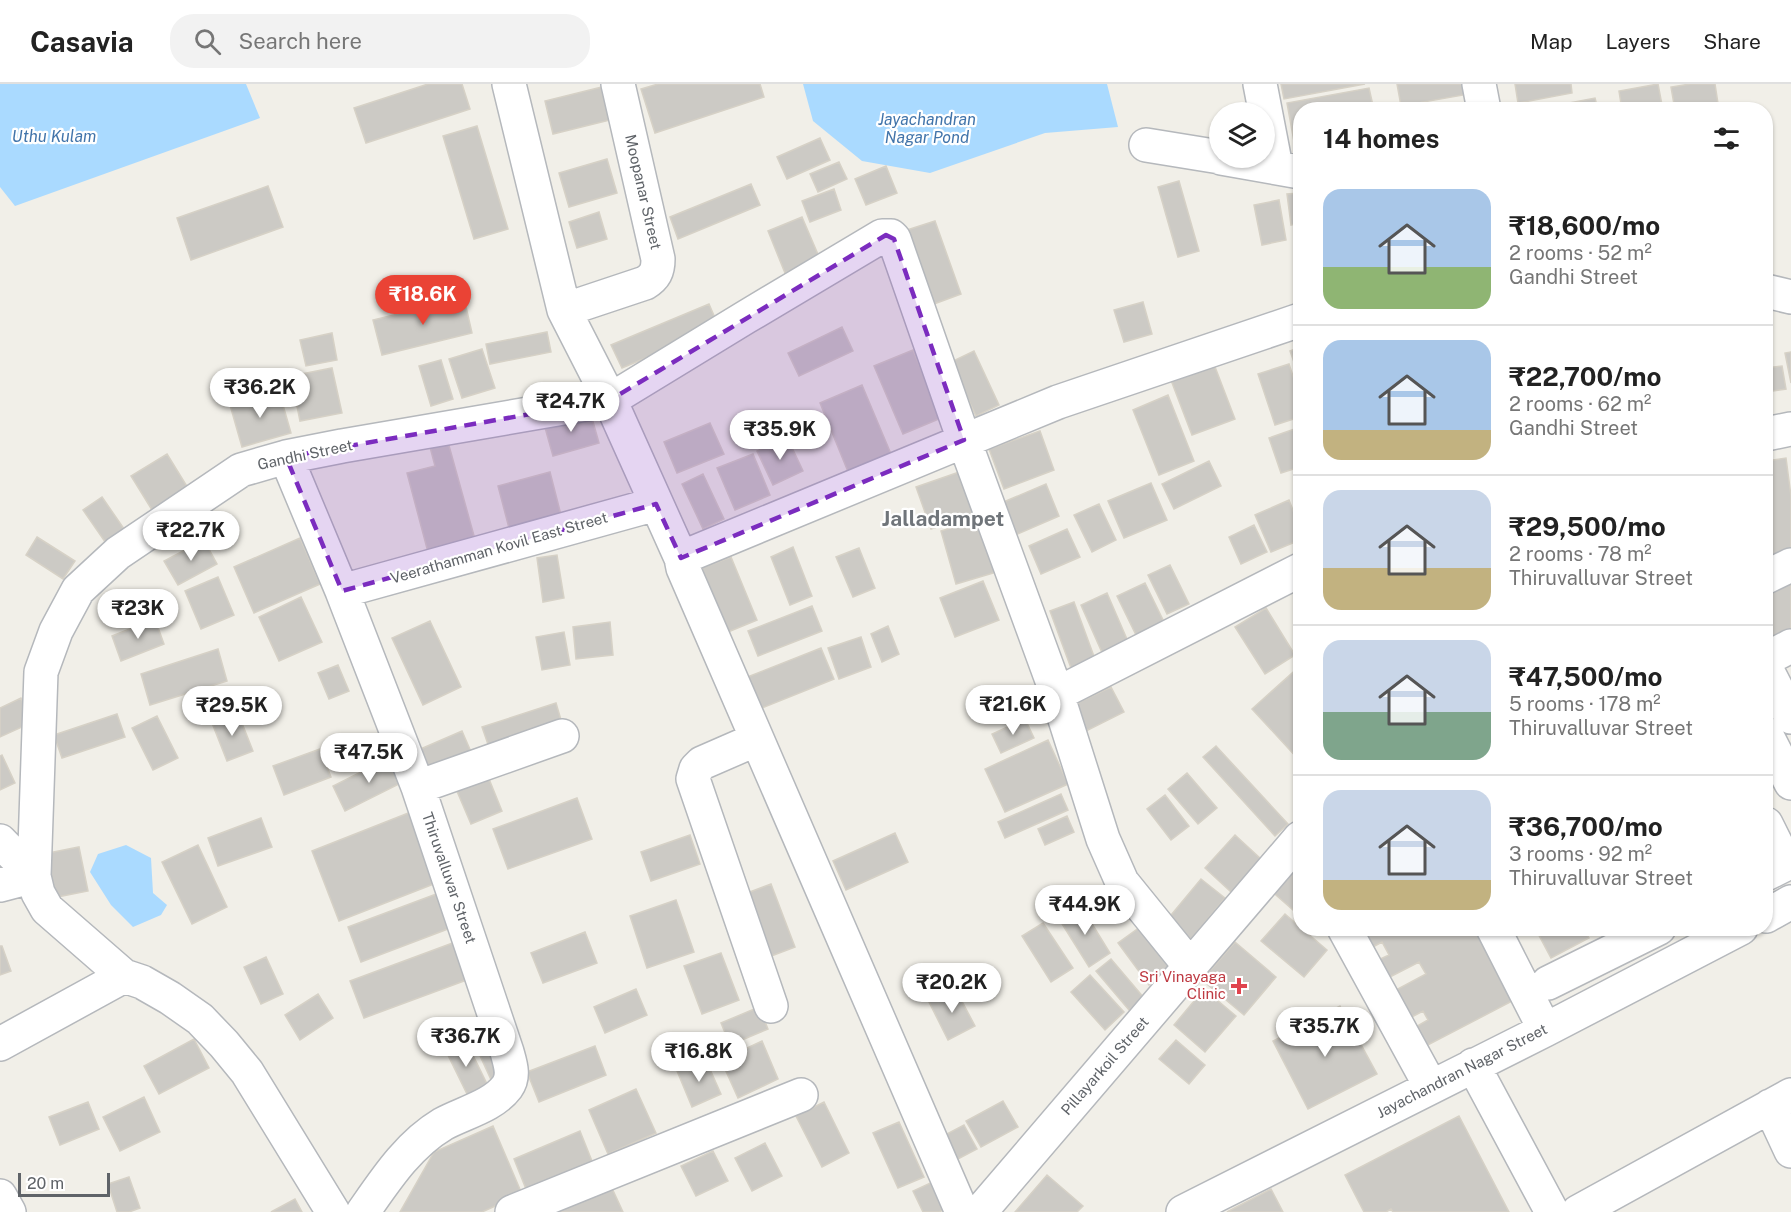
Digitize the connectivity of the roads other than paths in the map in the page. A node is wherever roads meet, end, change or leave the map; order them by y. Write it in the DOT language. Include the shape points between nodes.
graph roads {
  1 [pos="509,84"];
  2 [pos="618,84"];
  3 [pos="1260,84"];
  4 [pos="1479,84"];
  5 [pos="1482,102"];
  6 [pos="1146,145"];
  7 [pos="1209,155"];
  8 [pos="1288,169"];
  9 [pos="1773,293"];
  10 [pos="1791,297"];
  11 [pos="564,310"];
  12 [pos="1293,322"];
  13 [pos="610,400"];
  14 [pos="1791,429"];
  15 [pos="1773,433"];
  16 [pos="964,440"];
  17 [pos="286,457"];
  18 [pos="656,504"];
  19 [pos="681,558"];
  20 [pos="1791,565"];
  21 [pos="1293,574"];
  22 [pos="1773,574"];
  23 [pos="342,591"];
  24 [pos="1791,646"];
  25 [pos="1773,668"];
  26 [pos="1057,694"];
  27 [pos="1791,717"];
  28 [pos="562,736"];
  29 [pos="757,739"];
  30 [pos="418,787"];
  31 [pos="1773,838"];
  32 [pos="0,841"];
  33 [pos="1293,846"];
  34 [pos="1773,870"];
  35 [pos="34,876"];
  36 [pos="0,885"];
  37 [pos="1791,902"];
  38 [pos="1773,912"];
  39 [pos="1348,936"];
  40 [pos="1498,936"];
  41 [pos="1522,936"];
  42 [pos="1642,936"];
  43 [pos="1659,936"];
  44 [pos="1726,936"];
  45 [pos="1672,965"];
  46 [pos="1190,966"];
  47 [pos="124,976"];
  48 [pos="1548,983"];
  49 [pos="771,1006"];
  50 [pos="1556,1025"];
  51 [pos="0,1044"];
  52 [pos="1473,1065"];
  53 [pos="1431,1087"];
  54 [pos="801,1095"];
  55 [pos="1780,1101"];
  56 [pos="1791,1151"];
  57 [pos="0,1196"];
  58 [pos="1190,1210"];
  59 [pos="9,1212"];
  60 [pos="333,1212"];
  61 [pos="363,1212"];
  62 [pos="512,1212"];
  63 [pos="962,1212"];
  64 [pos="980,1212"];
  65 [pos="1552,1212"];
  66 [pos="1578,1212"];
  1 -- 11 [label="street"];
  2 -- 11 [label="street, Moopanar Street" via="658,269 645,283"];
  3 -- 8 [label="street"];
  4 -- 5 [label="street"];
  6 -- 7 [label="street"];
  9 -- 10 [label="street"];
  11 -- 13 [label="street"];
  12 -- 16 [label="street" via="1058,402"];
  13 -- 16 [label="street" via="886,235 894,239"];
  13 -- 17 [label="street, Gandhi Street"];
  13 -- 18 [label="street"];
  14 -- 15 [label="street"];
  16 -- 19 [label="street"];
  16 -- 26 [label="street"];
  17 -- 23 [label="street, Thiruvalluvar Street"];
  17 -- 35 [label="street, Gandhi Street" via="241,470 118,553 78,590 56,631 41,672"];
  18 -- 19 [label="street"];
  18 -- 23 [label="street, Veerathamman Kovil East Street"];
  19 -- 29 [label="street"];
  20 -- 22 [label="street"];
  21 -- 26 [label="street"];
  23 -- 30 [label="street, Thiruvalluvar Street"];
  24 -- 25 [label="street"];
  25 -- 27 [label="street"];
  26 -- 46 [label="street" via="1103,839 1122,882"];
  28 -- 30 [label="street"];
  29 -- 49 [label="street" via="702,763 693,779"];
  29 -- 63 [label="street"];
  30 -- 61 [label="street, Thiruvalluvar Street" via="512,1072 508,1086 495,1098 443,1125 411,1149"];
  31 -- 34 [label="street" via="1786,864"];
  32 -- 35 [label="street"];
  33 -- 46 [label="street, Pillayarkoil Street"];
  35 -- 36 [label="street"];
  35 -- 47 [label="street" via="47,909"];
  37 -- 38 [label="street"];
  39 -- 53 [label="street"];
  40 -- 50 [label="street"];
  41 -- 48 [label="street"];
  42 -- 48 [label="street"];
  43 -- 45 [label="street"];
  44 -- 45 [label="street, Jayachandran Nagar Street"];
  45 -- 50 [label="street, Jayachandran Nagar Street"];
  46 -- 64 [label="street, Pillayarkoil Street"];
  47 -- 51 [label="street"];
  47 -- 60 [label="street" via="170,998 200,1019 224,1044 247,1072"];
  48 -- 50 [label="street"];
  50 -- 52 [label="street, Jayachandran Nagar Street"];
  52 -- 53 [label="street, Jayachandran Nagar Street"];
  52 -- 65 [label="street"];
  53 -- 58 [label="street, Jayachandran Nagar Street"];
  54 -- 62 [label="street"];
  55 -- 56 [label="street"];
  55 -- 66 [label="street"];
  57 -- 59 [label="street"];
}
